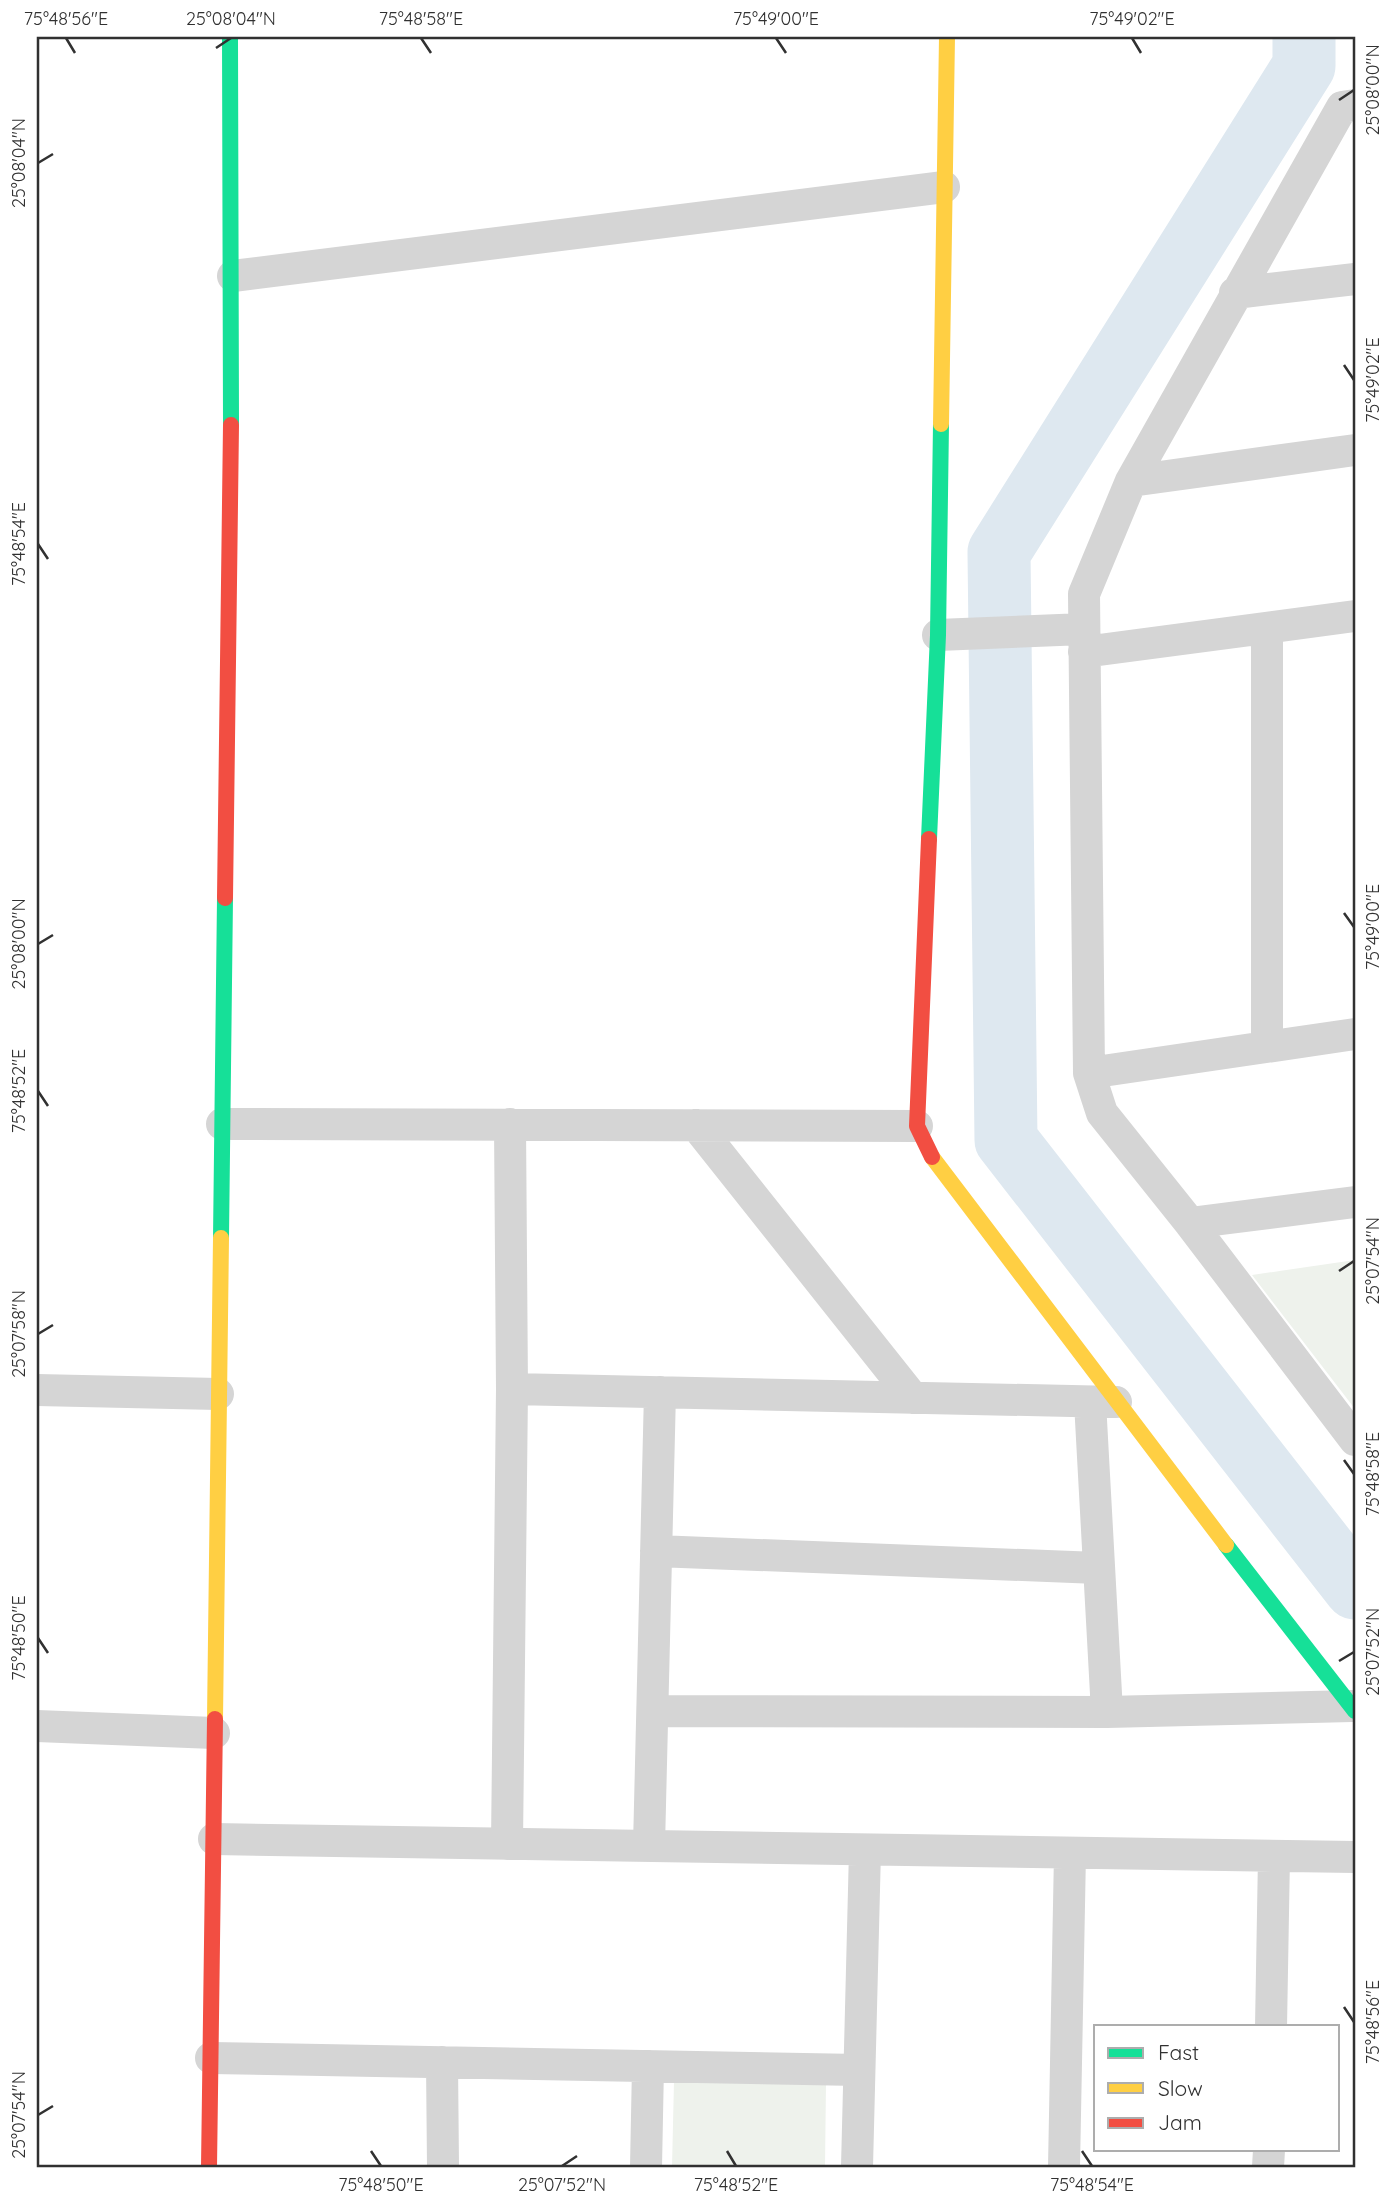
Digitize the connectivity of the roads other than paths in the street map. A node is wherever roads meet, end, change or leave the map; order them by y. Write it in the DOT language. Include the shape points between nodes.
graph roads {
  1 [pos="230,37"];
  2 [pos="947,37"];
  3 [pos="1355,105"];
  4 [pos="944,187"];
  5 [pos="233,276"];
  6 [pos="1355,279"];
  7 [pos="1235,293"];
  8 [pos="1355,450"];
  9 [pos="1131,481"];
  10 [pos="1355,616"];
  11 [pos="1267,628"];
  12 [pos="948,634"];
  13 [pos="1074,637"];
  14 [pos="1355,1034"];
  15 [pos="1267,1046"];
  16 [pos="1089,1073"];
  17 [pos="222,1124"];
  18 [pos="510,1124"];
  19 [pos="696,1125"];
  20 [pos="917,1126"];
  21 [pos="1355,1202"];
  22 [pos="1191,1223"];
  23 [pos="512,1389"];
  24 [pos="37,1390"];
  25 [pos="660,1392"];
  26 [pos="218,1394"];
  27 [pos="913,1398"];
  28 [pos="1103,1402"];
  29 [pos="1355,1440"];
  30 [pos="656,1551"];
  31 [pos="1098,1567"];
  32 [pos="1353,1709"];
  33 [pos="653,1711"];
  34 [pos="1107,1712"];
  35 [pos="37,1726"];
  36 [pos="214,1733"];
  37 [pos="214,1839"];
  38 [pos="507,1844"];
  39 [pos="649,1846"];
  40 [pos="865,1850"];
  41 [pos="1070,1853"];
  42 [pos="1274,1856"];
  43 [pos="1355,1857"];
  44 [pos="1271,2025"];
  45 [pos="211,2058"];
  46 [pos="442,2062"];
  47 [pos="648,2066"];
  48 [pos="859,2070"];
  49 [pos="209,2167"];
  50 [pos="443,2167"];
  51 [pos="646,2167"];
  52 [pos="857,2167"];
  53 [pos="1063,2167"];
  1 -- 5 [label="street"];
  2 -- 4 [label="street"];
  3 -- 7 [label="street" via="1342,107"];
  4 -- 5 [label="street"];
  4 -- 12 [label="street"];
  5 -- 17 [label="street"];
  6 -- 7 [label="street"];
  7 -- 9 [label="street"];
  8 -- 9 [label="street"];
  9 -- 13 [label="street" via="1084,594"];
  10 -- 11 [label="street"];
  11 -- 13 [label="street"];
  11 -- 15 [label="street"];
  12 -- 13 [label="street"];
  12 -- 20 [label="street"];
  13 -- 16 [label="street"];
  14 -- 15 [label="street"];
  15 -- 16 [label="street"];
  16 -- 22 [label="street" via="1102,1113"];
  17 -- 18 [label="street"];
  17 -- 26 [label="street"];
  18 -- 19 [label="street"];
  18 -- 23 [label="street"];
  19 -- 20 [label="street"];
  19 -- 27 [label="street"];
  20 -- 28 [label="street" via="934,1160"];
  21 -- 22 [label="street"];
  22 -- 29 [label="street"];
  23 -- 25 [label="street"];
  23 -- 38 [label="street"];
  24 -- 26 [label="street"];
  25 -- 27 [label="street"];
  25 -- 30 [label="street"];
  26 -- 36 [label="street"];
  27 -- 28 [label="street"];
  28 -- 31 [label="street"];
  28 -- 32 [label="street"];
  30 -- 31 [label="street"];
  30 -- 33 [label="street"];
  31 -- 34 [label="street"];
  32 -- 34 [label="street"];
  33 -- 34 [label="street"];
  33 -- 39 [label="street"];
  35 -- 36 [label="street"];
  36 -- 37 [label="street"];
  37 -- 38 [label="street"];
  37 -- 45 [label="street"];
  38 -- 39 [label="street"];
  39 -- 40 [label="street"];
  40 -- 41 [label="street"];
  40 -- 48 [label="street"];
  41 -- 42 [label="street"];
  41 -- 53 [label="street"];
  42 -- 43 [label="street"];
  42 -- 44 [label="street"];
  45 -- 46 [label="street"];
  45 -- 49 [label="street"];
  46 -- 47 [label="street"];
  46 -- 50 [label="street"];
  47 -- 48 [label="street"];
  47 -- 51 [label="street"];
  48 -- 52 [label="street"];
}
